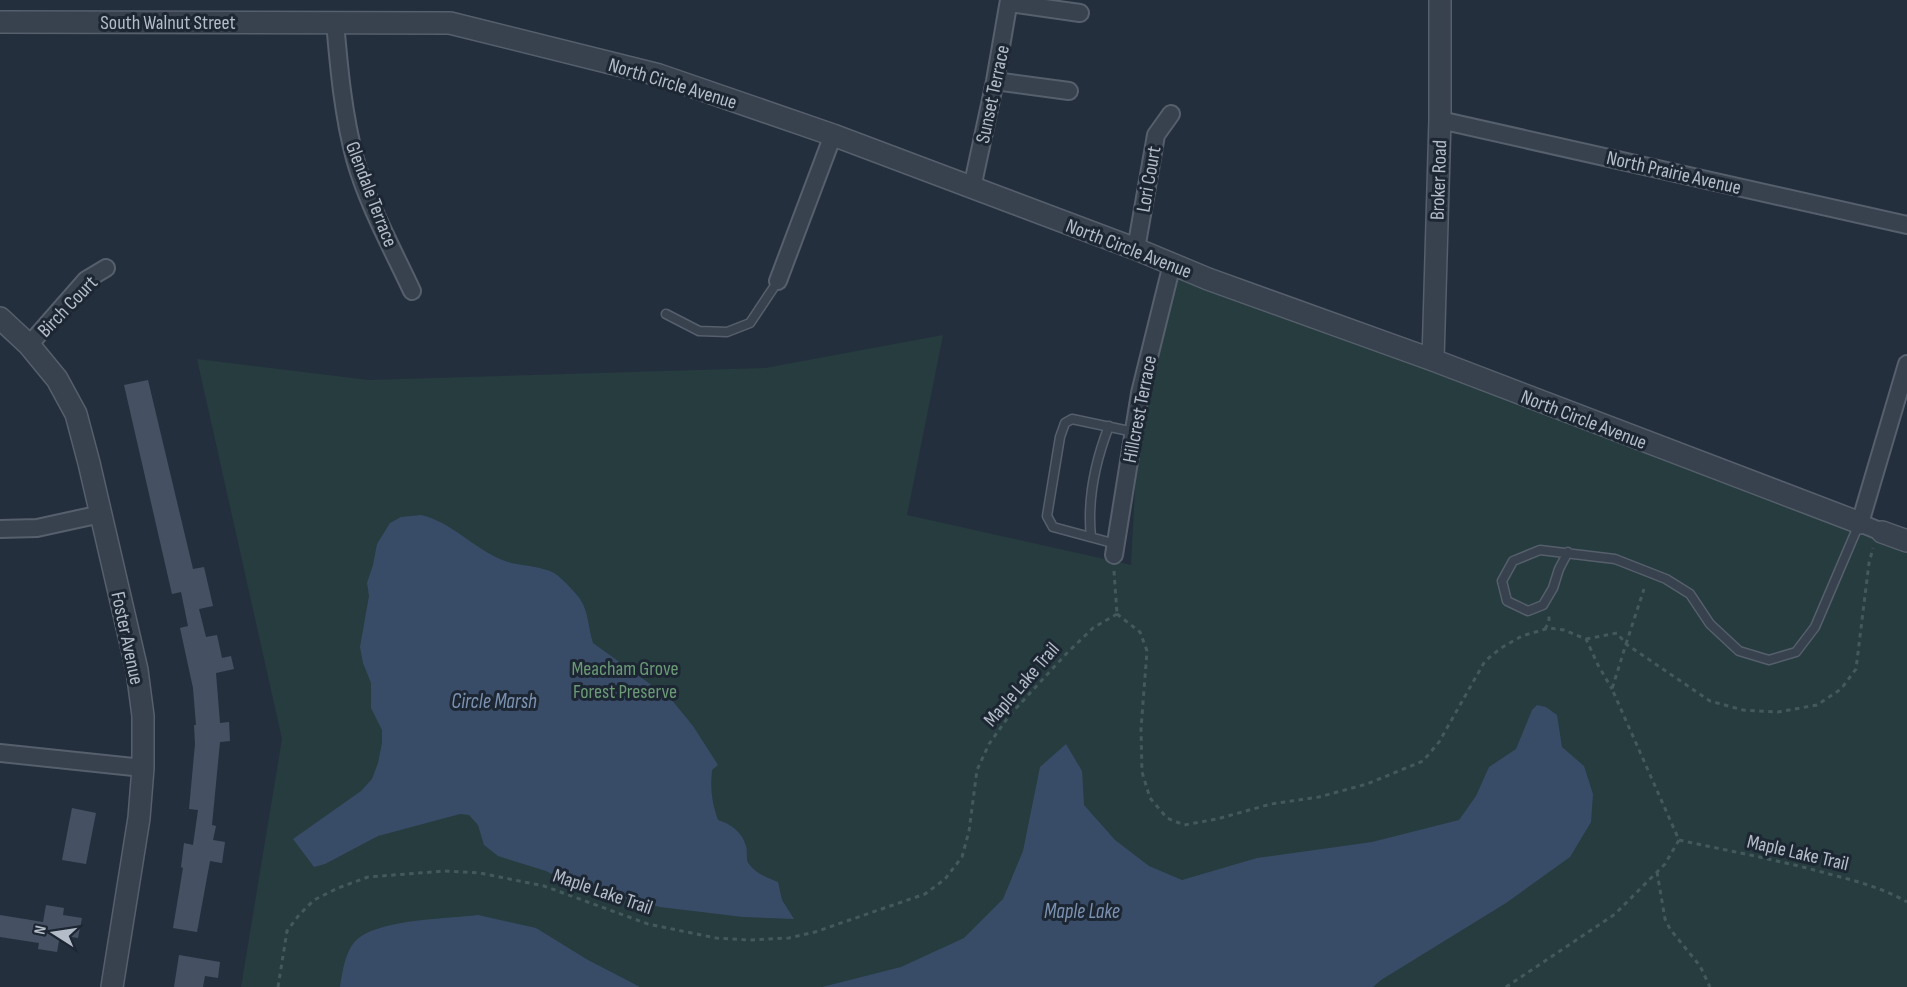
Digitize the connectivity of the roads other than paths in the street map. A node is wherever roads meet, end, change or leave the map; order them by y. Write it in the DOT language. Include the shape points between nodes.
graph roads {
  1 [pos="1440,0"];
  2 [pos="1009,1"];
  3 [pos="1080,13"];
  4 [pos="0,22"];
  5 [pos="335,22"];
  6 [pos="996,81"];
  7 [pos="1069,91"];
  8 [pos="1171,114"];
  9 [pos="1440,120"];
  10 [pos="832,135"];
  11 [pos="972,188"];
  12 [pos="1907,225"];
  13 [pos="1136,249"];
  14 [pos="1172,264"];
  15 [pos="106,268"];
  16 [pos="778,281"];
  17 [pos="412,291"];
  18 [pos="666,314"];
  19 [pos="0,318"];
  20 [pos="29,345"];
  21 [pos="1432,360"];
  22 [pos="1907,364"];
  23 [pos="1109,426"];
  24 [pos="1134,432"];
  25 [pos="101,514"];
  26 [pos="1860,523"];
  27 [pos="0,529"];
  28 [pos="1879,536"];
  29 [pos="1091,537"];
  30 [pos="1907,542"];
  31 [pos="1115,550"];
  32 [pos="1568,552"];
  33 [pos="0,753"];
  34 [pos="143,768"];
  35 [pos="112,987"];
  1 -- 9 [label="street, Broker Road"];
  2 -- 3 [label="street"];
  2 -- 6 [label="street, Sunset Terrace"];
  4 -- 5 [label="street, South Walnut Street"];
  5 -- 10 [label="street, North Circle Avenue" via="450,23 659,75"];
  5 -- 17 [label="street, Glendale Terrace" via="347,127 356,161"];
  6 -- 7 [label="street"];
  6 -- 11 [label="street, Sunset Terrace"];
  8 -- 13 [label="street, Lori Court" via="1156,135"];
  9 -- 12 [label="street, North Prairie Avenue"];
  9 -- 21 [label="street, Broker Road"];
  10 -- 11 [label="street, North Circle Avenue"];
  10 -- 16 [label="street"];
  11 -- 13 [label="street, North Circle Avenue"];
  13 -- 14 [label="street, North Circle Avenue"];
  14 -- 21 [label="street, North Circle Avenue"];
  14 -- 24 [label="street, Hillcrest Terrace" via="1150,347"];
  15 -- 20 [label="street, Birch Court" via="86,279"];
  16 -- 18 [label="lane" via="750,323 727,332 699,331"];
  19 -- 20 [label="street, Foster Avenue"];
  20 -- 25 [label="street, Foster Avenue" via="57,379 76,414"];
  21 -- 26 [label="street, North Circle Avenue"];
  22 -- 26 [label="street"];
  23 -- 24 [label="lane"];
  23 -- 29 [label="lane" via="1093,480"];
  23 -- 29 [label="lane" via="1072,419 1065,423 1053,475 1047,516 1053,527"];
  24 -- 31 [label="street, Hillcrest Terrace"];
  25 -- 27 [label="street" via="37,528"];
  25 -- 34 [label="street, Foster Avenue" via="137,670 143,717"];
  26 -- 28 [label="street, North Circle Avenue"];
  26 -- 32 [label="lane" via="1815,627 1796,652 1769,660 1740,651 1710,624 1690,594 1666,579 1615,559"];
  28 -- 30 [label="street, North Circle Avenue"];
  29 -- 31 [label="lane"];
  32 -- 32 [label="lane" via="1540,550 1513,561 1502,581 1507,601 1528,611 1543,605"];
  33 -- 34 [label="street"];
  34 -- 35 [label="street, Foster Avenue" via="139,818"];
}
